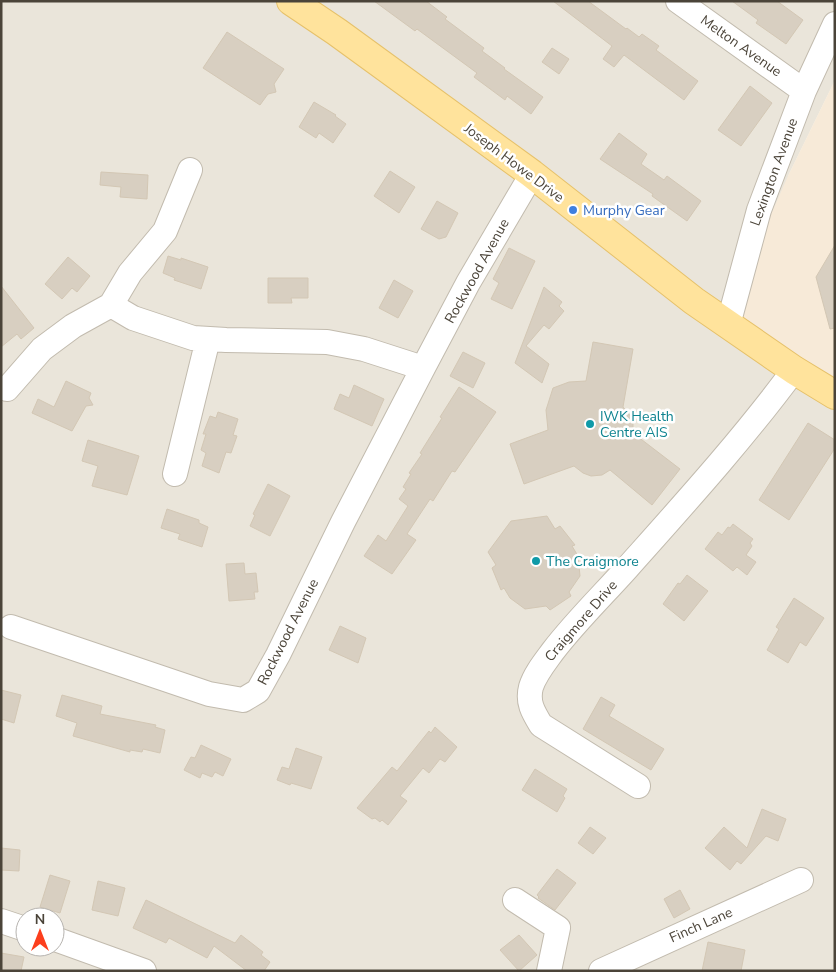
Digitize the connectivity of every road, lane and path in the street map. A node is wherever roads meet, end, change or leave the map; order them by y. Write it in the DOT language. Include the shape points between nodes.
graph roads {
  1 [pos="291,1"];
  2 [pos="678,1"];
  3 [pos="835,24"];
  4 [pos="804,91"];
  5 [pos="190,170"];
  6 [pos="532,174"];
  7 [pos="111,305"];
  8 [pos="728,325"];
  9 [pos="208,339"];
  10 [pos="423,368"];
  11 [pos="794,370"];
  12 [pos="7,389"];
  13 [pos="835,394"];
  14 [pos="174,474"];
  15 [pos="11,627"];
  16 [pos="638,786"];
  17 [pos="801,880"];
  18 [pos="515,900"];
  19 [pos="1,920"];
  20 [pos="15,925"];
  21 [pos="65,945"];
  22 [pos="108,965"];
  23 [pos="144,971"];
  24 [pos="549,971"];
  25 [pos="601,971"];
  1 -- 6 [label="main road, Joseph Howe Drive"];
  2 -- 4 [label="street, Melton Avenue"];
  3 -- 4 [label="street, Lexington Avenue"];
  4 -- 8 [label="street, Lexington Avenue" via="759,210"];
  5 -- 7 [label="street" via="165,231 130,273"];
  6 -- 8 [label="main road, Joseph Howe Drive"];
  6 -- 10 [label="street, Rockwood Avenue"];
  7 -- 9 [label="street" via="133,318 193,338"];
  7 -- 12 [label="street" via="73,326 42,349"];
  8 -- 11 [label="main road, Joseph Howe Drive"];
  9 -- 10 [label="street" via="327,342 364,349"];
  9 -- 14 [label="street"];
  10 -- 15 [label="street, Rockwood Avenue" via="278,655 258,691 244,700 209,694"];
  11 -- 13 [label="main road, Joseph Howe Drive"];
  11 -- 16 [label="street, Craigmore Drive" via="718,464 567,632 542,665 532,685 529,699 541,725"];
  17 -- 25 [label="street, Finch Lane"];
  18 -- 24 [label="street" via="558,928"];
  19 -- 20 [label="street"];
  21 -- 22 [label="street"];
  22 -- 23 [label="street"];
}
